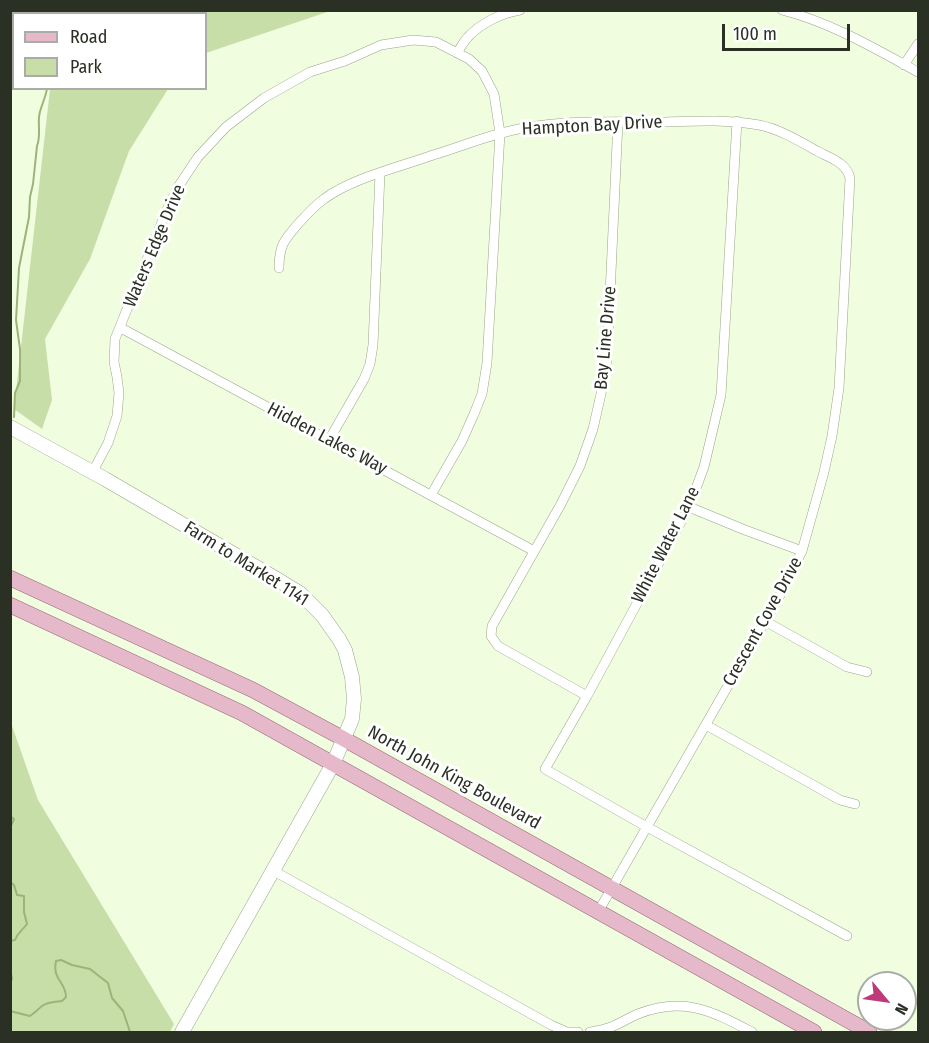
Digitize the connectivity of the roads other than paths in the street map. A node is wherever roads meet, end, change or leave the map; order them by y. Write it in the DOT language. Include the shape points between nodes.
graph roads {
  1 [pos="520,10"];
  2 [pos="782,10"];
  3 [pos="918,44"];
  4 [pos="457,53"];
  5 [pos="904,64"];
  6 [pos="918,72"];
  7 [pos="737,121"];
  8 [pos="618,122"];
  9 [pos="500,133"];
  10 [pos="841,163"];
  11 [pos="380,173"];
  12 [pos="279,268"];
  13 [pos="121,328"];
  14 [pos="10,428"];
  15 [pos="329,440"];
  16 [pos="92,473"];
  17 [pos="430,495"];
  18 [pos="689,507"];
  19 [pos="534,551"];
  20 [pos="802,551"];
  21 [pos="10,578"];
  22 [pos="10,605"];
  23 [pos="765,621"];
  24 [pos="867,672"];
  25 [pos="587,696"];
  26 [pos="706,725"];
  27 [pos="344,739"];
  28 [pos="333,764"];
  29 [pos="855,804"];
  30 [pos="647,827"];
  31 [pos="272,870"];
  32 [pos="611,889"];
  33 [pos="598,912"];
  34 [pos="847,936"];
  35 [pos="182,1032"];
  36 [pos="578,1032"];
  37 [pos="590,1032"];
  38 [pos="752,1032"];
  39 [pos="814,1032"];
  40 [pos="869,1032"];
  1 -- 4 [label="street" via="477,28"];
  2 -- 5 [label="street" via="850,35"];
  3 -- 5 [label="street"];
  4 -- 9 [label="street, Waters Edge Drive" via="482,71 494,94"];
  4 -- 13 [label="street, Waters Edge Drive" via="436,42 413,40 381,45 310,72 264,98 226,127 198,157 178,187"];
  5 -- 6 [label="street"];
  7 -- 8 [label="street, Hampton Bay Drive"];
  7 -- 10 [label="street, Hampton Bay Drive" via="762,125"];
  7 -- 18 [label="street, White Water Lane" via="722,396"];
  8 -- 9 [label="street, Hampton Bay Drive" via="559,124"];
  8 -- 19 [label="street, Bay Line Drive" via="607,359 601,394 580,466"];
  9 -- 11 [label="street, Hampton Bay Drive"];
  9 -- 17 [label="street, Waters Edge Drive" via="482,394 462,441"];
  10 -- 20 [label="street, Crescent Cove Drive" via="850,178 839,388 824,472"];
  11 -- 12 [label="street, Hampton Bay Drive" via="325,198 306,215 279,251"];
  11 -- 15 [label="street" via="370,364"];
  13 -- 15 [label="street, Hidden Lakes Way"];
  13 -- 16 [label="street, Waters Edge Drive" via="115,339 117,416"];
  14 -- 16 [label="street, Farm to Market 1141"];
  15 -- 17 [label="street, Hidden Lakes Way"];
  16 -- 27 [label="street, Farm to Market 1141" via="301,594 322,615 345,650 352,677 354,699"];
  17 -- 19 [label="street, Hidden Lakes Way"];
  18 -- 20 [label="street"];
  18 -- 25 [label="street, White Water Lane"];
  19 -- 25 [label="street, Bay Line Drive" via="492,626 491,636 498,646"];
  20 -- 23 [label="street, Crescent Cove Drive"];
  21 -- 27 [label="main road, North John King Boulevard" via="253,690"];
  22 -- 28 [label="main road" via="242,713"];
  23 -- 24 [label="street" via="847,667"];
  23 -- 26 [label="street, Crescent Cove Drive"];
  25 -- 30 [label="street, White Water Lane" via="545,769"];
  26 -- 29 [label="street" via="840,800"];
  26 -- 30 [label="street, Crescent Cove Drive"];
  27 -- 28 [label="street, Farm to Market 1141"];
  27 -- 32 [label="main road, North John King Boulevard"];
  28 -- 31 [label="street, Farm to Market 1141"];
  28 -- 33 [label="main road"];
  30 -- 32 [label="street, Crescent Cove Drive"];
  30 -- 34 [label="street"];
  31 -- 35 [label="street, Farm to Market 1141"];
  31 -- 36 [label="street" via="551,1025"];
  32 -- 33 [label="street, Crescent Cove Drive"];
  32 -- 40 [label="main road, North John King Boulevard"];
  33 -- 39 [label="main road"];
  37 -- 38 [label="street" via="639,1014 684,1006 721,1016"];
}
